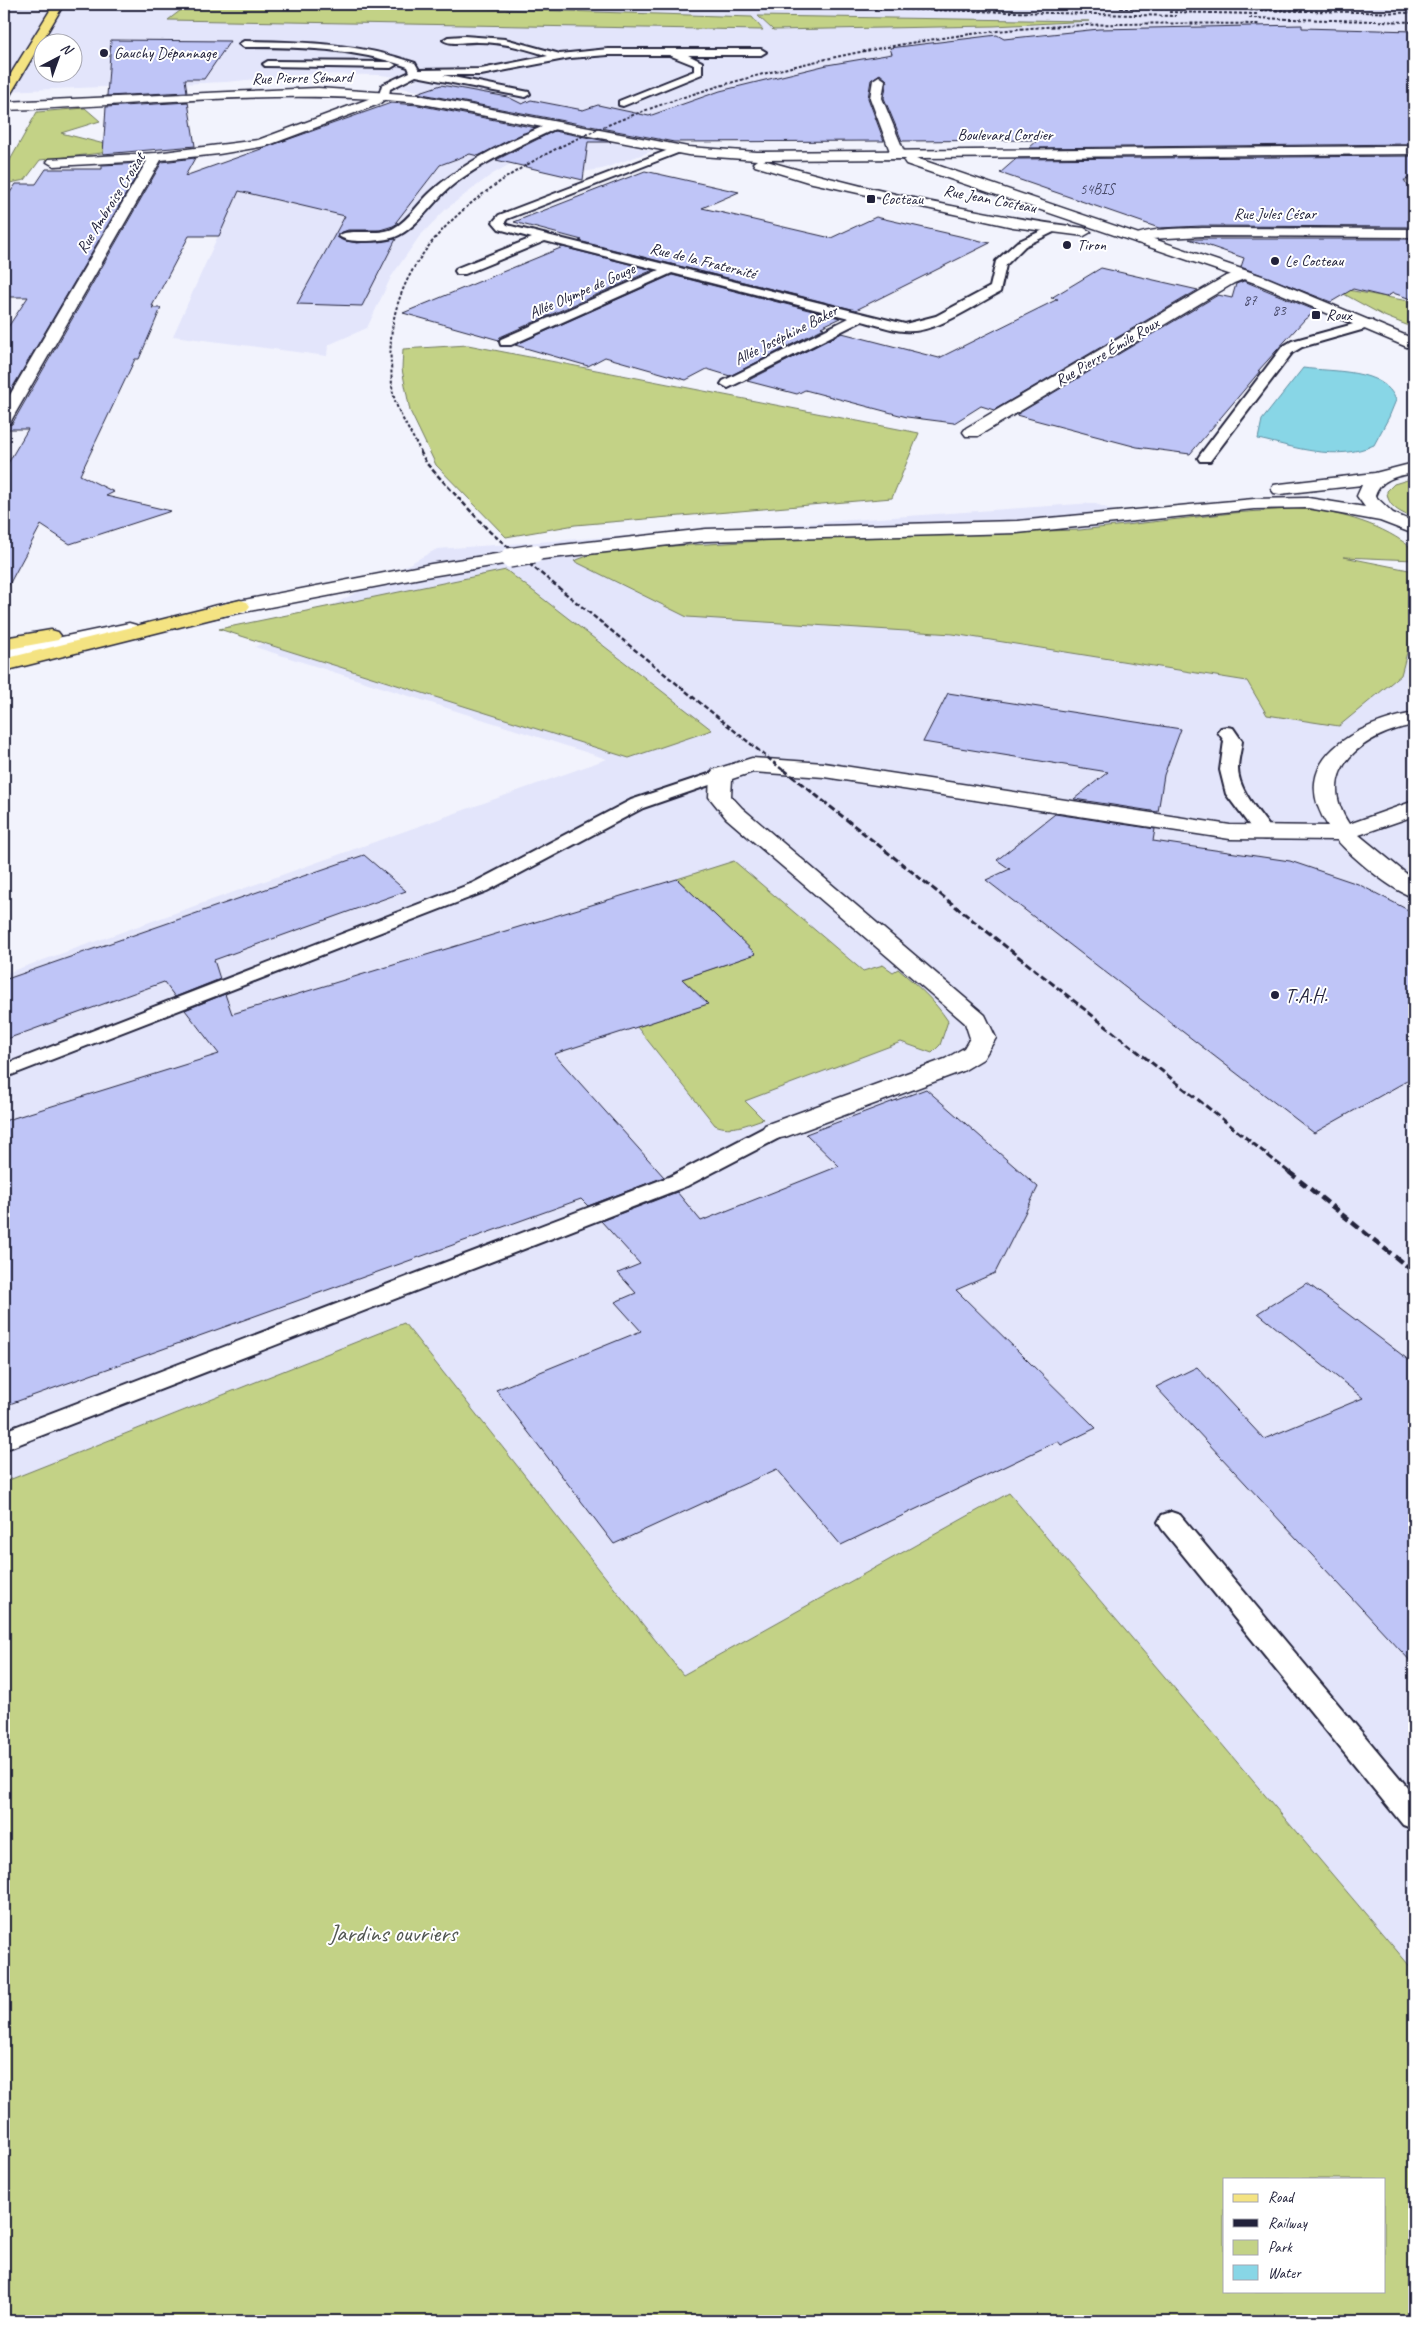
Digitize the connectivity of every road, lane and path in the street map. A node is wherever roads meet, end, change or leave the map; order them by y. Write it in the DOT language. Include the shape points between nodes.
graph roads {
  1 [pos="60,4"];
  2 [pos="448,40"];
  3 [pos="244,44"];
  4 [pos="661,52"];
  5 [pos="762,52"];
  6 [pos="560,57"];
  7 [pos="268,64"];
  8 [pos="413,69"];
  9 [pos="879,80"];
  10 [pos="524,94"];
  11 [pos="4,95"];
  12 [pos="384,95"];
  13 [pos="623,103"];
  14 [pos="4,106"];
  15 [pos="555,125"];
  16 [pos="597,133"];
  17 [pos="679,149"];
  18 [pos="1414,150"];
  19 [pos="961,153"];
  20 [pos="898,154"];
  21 [pos="757,156"];
  22 [pos="156,157"];
  23 [pos="54,162"];
  24 [pos="961,177"];
  25 [pos="1054,228"];
  26 [pos="1414,233"];
  27 [pos="345,236"];
  28 [pos="544,237"];
  29 [pos="1137,239"];
  30 [pos="671,269"];
  31 [pos="461,271"];
  32 [pos="1244,274"];
  33 [pos="860,317"];
  34 [pos="1368,324"];
  35 [pos="506,342"];
  36 [pos="1414,345"];
  37 [pos="728,384"];
  38 [pos="4,419"];
  39 [pos="972,432"];
  40 [pos="1205,458"];
  41 [pos="1414,468"];
  42 [pos="1377,478"];
  43 [pos="1156,513"];
  44 [pos="1385,516"];
  45 [pos="1412,529"];
  46 [pos="240,606"];
  47 [pos="4,644"];
  48 [pos="4,655"];
  49 [pos="4,665"];
  50 [pos="1414,719"];
  51 [pos="1227,732"];
  52 [pos="721,775"];
  53 [pos="1414,808"];
  54 [pos="1265,833"];
  55 [pos="1344,833"];
  56 [pos="1414,890"];
  57 [pos="4,1072"];
  58 [pos="775,1132"];
  59 [pos="4,1441"];
  60 [pos="1171,1522"];
  61 [pos="1414,1816"];
  1 -- 11 [label="main road"];
  2 -- 6 [label="lane" via="498,39"];
  3 -- 8 [label="lane" via="358,48 384,54"];
  4 -- 5 [label="lane"];
  4 -- 6 [label="lane" via="608,52"];
  4 -- 13 [label="lane" via="689,58 698,64 699,72"];
  6 -- 8 [label="lane" via="481,72"];
  7 -- 8 [label="lane"];
  8 -- 10 [label="lane"];
  8 -- 12 [label="lane" via="384,88"];
  9 -- 20 [label="street" via="876,98"];
  12 -- 14 [label="street, Rue Pierre Sémard" via="318,92"];
  12 -- 15 [label="street, Rue Pierre Sémard"];
  12 -- 22 [label="street, Rue Ambroise Croizat" via="261,143"];
  15 -- 16 [label="street, Rue Pierre Sémard"];
  15 -- 27 [label="lane" via="474,166 435,194 405,227 389,235"];
  16 -- 17 [label="street, Boulevard Cordier"];
  17 -- 21 [label="street, Boulevard Cordier"];
  17 -- 28 [label="lane, Rue de la Fraternité" via="499,222 503,227"];
  18 -- 19 [label="street, Boulevard Cordier"];
  19 -- 20 [label="street, Boulevard Cordier"];
  19 -- 24 [label="street, Rue Jean Cocteau"];
  20 -- 21 [label="street, Boulevard Cordier"];
  20 -- 24 [label="street, Rue Jean Cocteau"];
  21 -- 25 [label="street, Rue Jean Cocteau" via="756,160 765,166 808,178 1013,223"];
  22 -- 23 [label="street"];
  22 -- 38 [label="street, Rue Ambroise Croizat"];
  24 -- 29 [label="street, Rue Jean Cocteau"];
  25 -- 29 [label="street, Rue Jean Cocteau"];
  25 -- 33 [label="lane, Rue de la Fraternité" via="1021,244 1000,264 996,289 932,322 905,328"];
  26 -- 29 [label="street, Rue Jules César" via="1202,232 1150,235"];
  28 -- 30 [label="lane, Rue de la Fraternité"];
  28 -- 31 [label="lane"];
  29 -- 32 [label="street, Rue Jean Cocteau"];
  30 -- 33 [label="lane, Rue de la Fraternité"];
  30 -- 35 [label="lane, Allée Olympe de Gouge"];
  32 -- 34 [label="street, Rue Jean Cocteau"];
  32 -- 39 [label="street, Rue Pierre Émile Roux"];
  33 -- 37 [label="lane, Allée Joséphine Baker"];
  34 -- 36 [label="street, Rue Jean Cocteau"];
  34 -- 40 [label="lane" via="1297,344 1287,350"];
  41 -- 42 [label="street"];
  42 -- 43 [label="street" via="1259,492"];
  42 -- 44 [label="street" via="1368,487 1366,496 1372,507"];
  43 -- 44 [label="street" via="1254,504 1308,503"];
  43 -- 46 [label="street, bridge" via="1017,527 706,535 534,554"];
  44 -- 45 [label="street"];
  46 -- 47 [label="main road"];
  46 -- 48 [label="street"];
  46 -- 49 [label="main road"];
  50 -- 55 [label="street" via="1381,727 1350,744 1330,765 1324,792 1332,816"];
  51 -- 54 [label="lane" via="1233,741 1230,770 1235,794"];
  52 -- 54 [label="street" via="752,765 796,767 1171,824"];
  52 -- 57 [label="lane" via="637,804 480,887"];
  52 -- 58 [label="street" via="720,798 734,813 976,1020 983,1038 974,1054 954,1065"];
  53 -- 55 [label="street"];
  54 -- 55 [label="street"];
  55 -- 56 [label="street"];
  58 -- 59 [label="lane" via="679,1181"];
  60 -- 61 [label="lane"];
}
